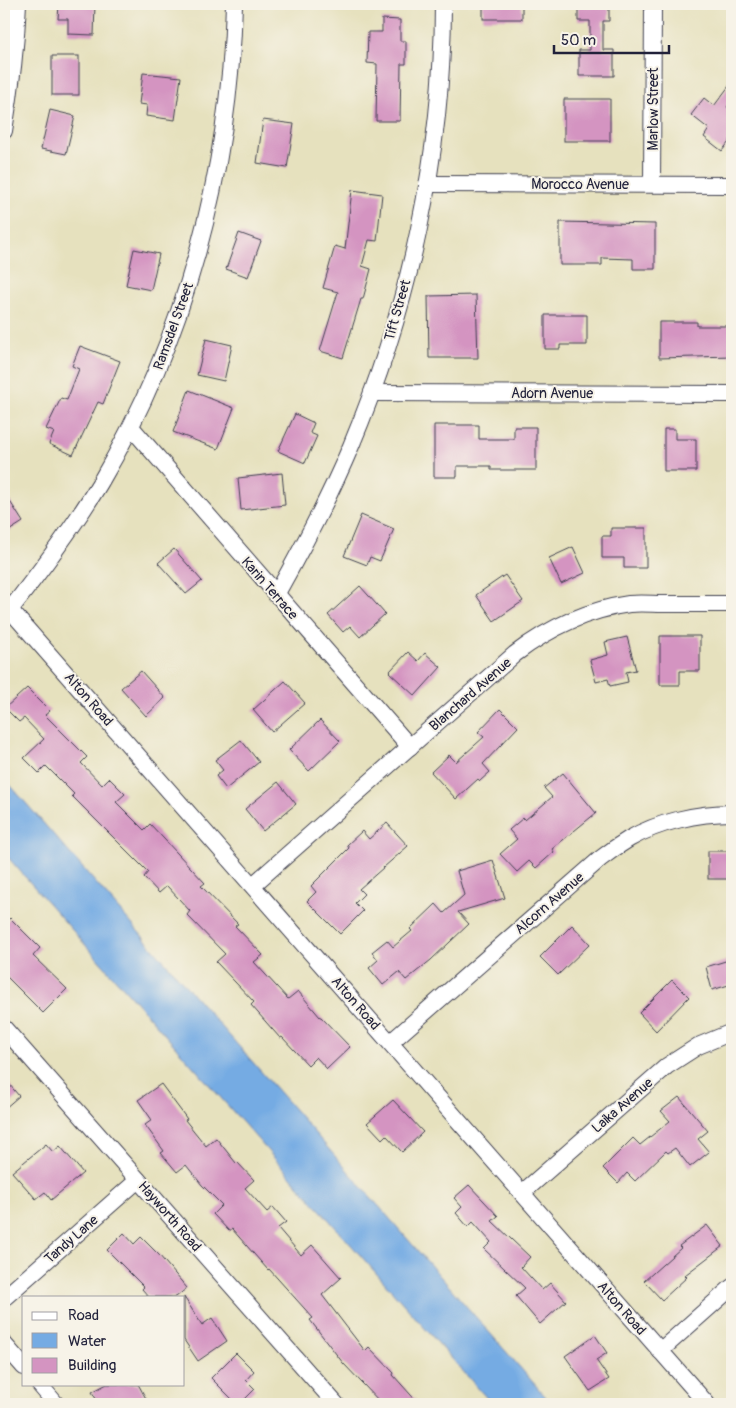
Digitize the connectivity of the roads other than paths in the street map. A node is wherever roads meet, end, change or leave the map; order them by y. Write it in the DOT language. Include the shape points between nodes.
graph roads {
  1 [pos="18,4"];
  2 [pos="234,4"];
  3 [pos="443,4"];
  4 [pos="653,4"];
  5 [pos="4,132"];
  6 [pos="427,184"];
  7 [pos="652,184"];
  8 [pos="732,185"];
  9 [pos="372,393"];
  10 [pos="732,394"];
  11 [pos="131,427"];
  12 [pos="276,595"];
  13 [pos="732,604"];
  14 [pos="7,607"];
  15 [pos="410,747"];
  16 [pos="732,813"];
  17 [pos="252,885"];
  18 [pos="4,1028"];
  19 [pos="732,1032"];
  20 [pos="391,1042"];
  21 [pos="138,1180"];
  22 [pos="522,1194"];
  23 [pos="732,1287"];
  24 [pos="4,1298"];
  25 [pos="4,1344"];
  26 [pos="660,1351"];
  27 [pos="22,1365"];
  28 [pos="41,1386"];
  29 [pos="56,1404"];
  30 [pos="336,1404"];
  31 [pos="707,1404"];
  1 -- 5 [label="street"];
  2 -- 11 [label="street, Ramsdel Street" via="224,131 203,233 172,332"];
  3 -- 6 [label="street, Tift Street" via="442,59"];
  4 -- 7 [label="street, Marlow Street"];
  6 -- 7 [label="street, Morocco Avenue"];
  6 -- 9 [label="street, Tift Street" via="403,293"];
  7 -- 8 [label="street, Morocco Avenue"];
  9 -- 10 [label="street, Adorn Avenue"];
  9 -- 12 [label="street, Tift Street" via="325,503"];
  11 -- 12 [label="street, Karin Terrace"];
  11 -- 14 [label="street, Ramsdel Street" via="72,527 42,570"];
  12 -- 15 [label="street, Karin Terrace"];
  13 -- 15 [label="street, Blanchard Avenue" via="631,604 571,620 532,640"];
  14 -- 17 [label="street, Alton Road"];
  15 -- 17 [label="street, Blanchard Avenue"];
  16 -- 20 [label="street, Alcorn Avenue" via="692,816 630,838 600,859"];
  17 -- 20 [label="street, Alton Road"];
  18 -- 21 [label="street, Hayworth Road"];
  19 -- 22 [label="street, Laika Avenue" via="698,1046 667,1066"];
  20 -- 22 [label="street, Alton Road"];
  21 -- 24 [label="street, Tandy Lane"];
  21 -- 30 [label="street, Hayworth Road"];
  22 -- 26 [label="street, Alton Road"];
  23 -- 26 [label="street"];
  25 -- 27 [label="street"];
  26 -- 31 [label="street, Alton Road"];
  28 -- 29 [label="street"];
}
